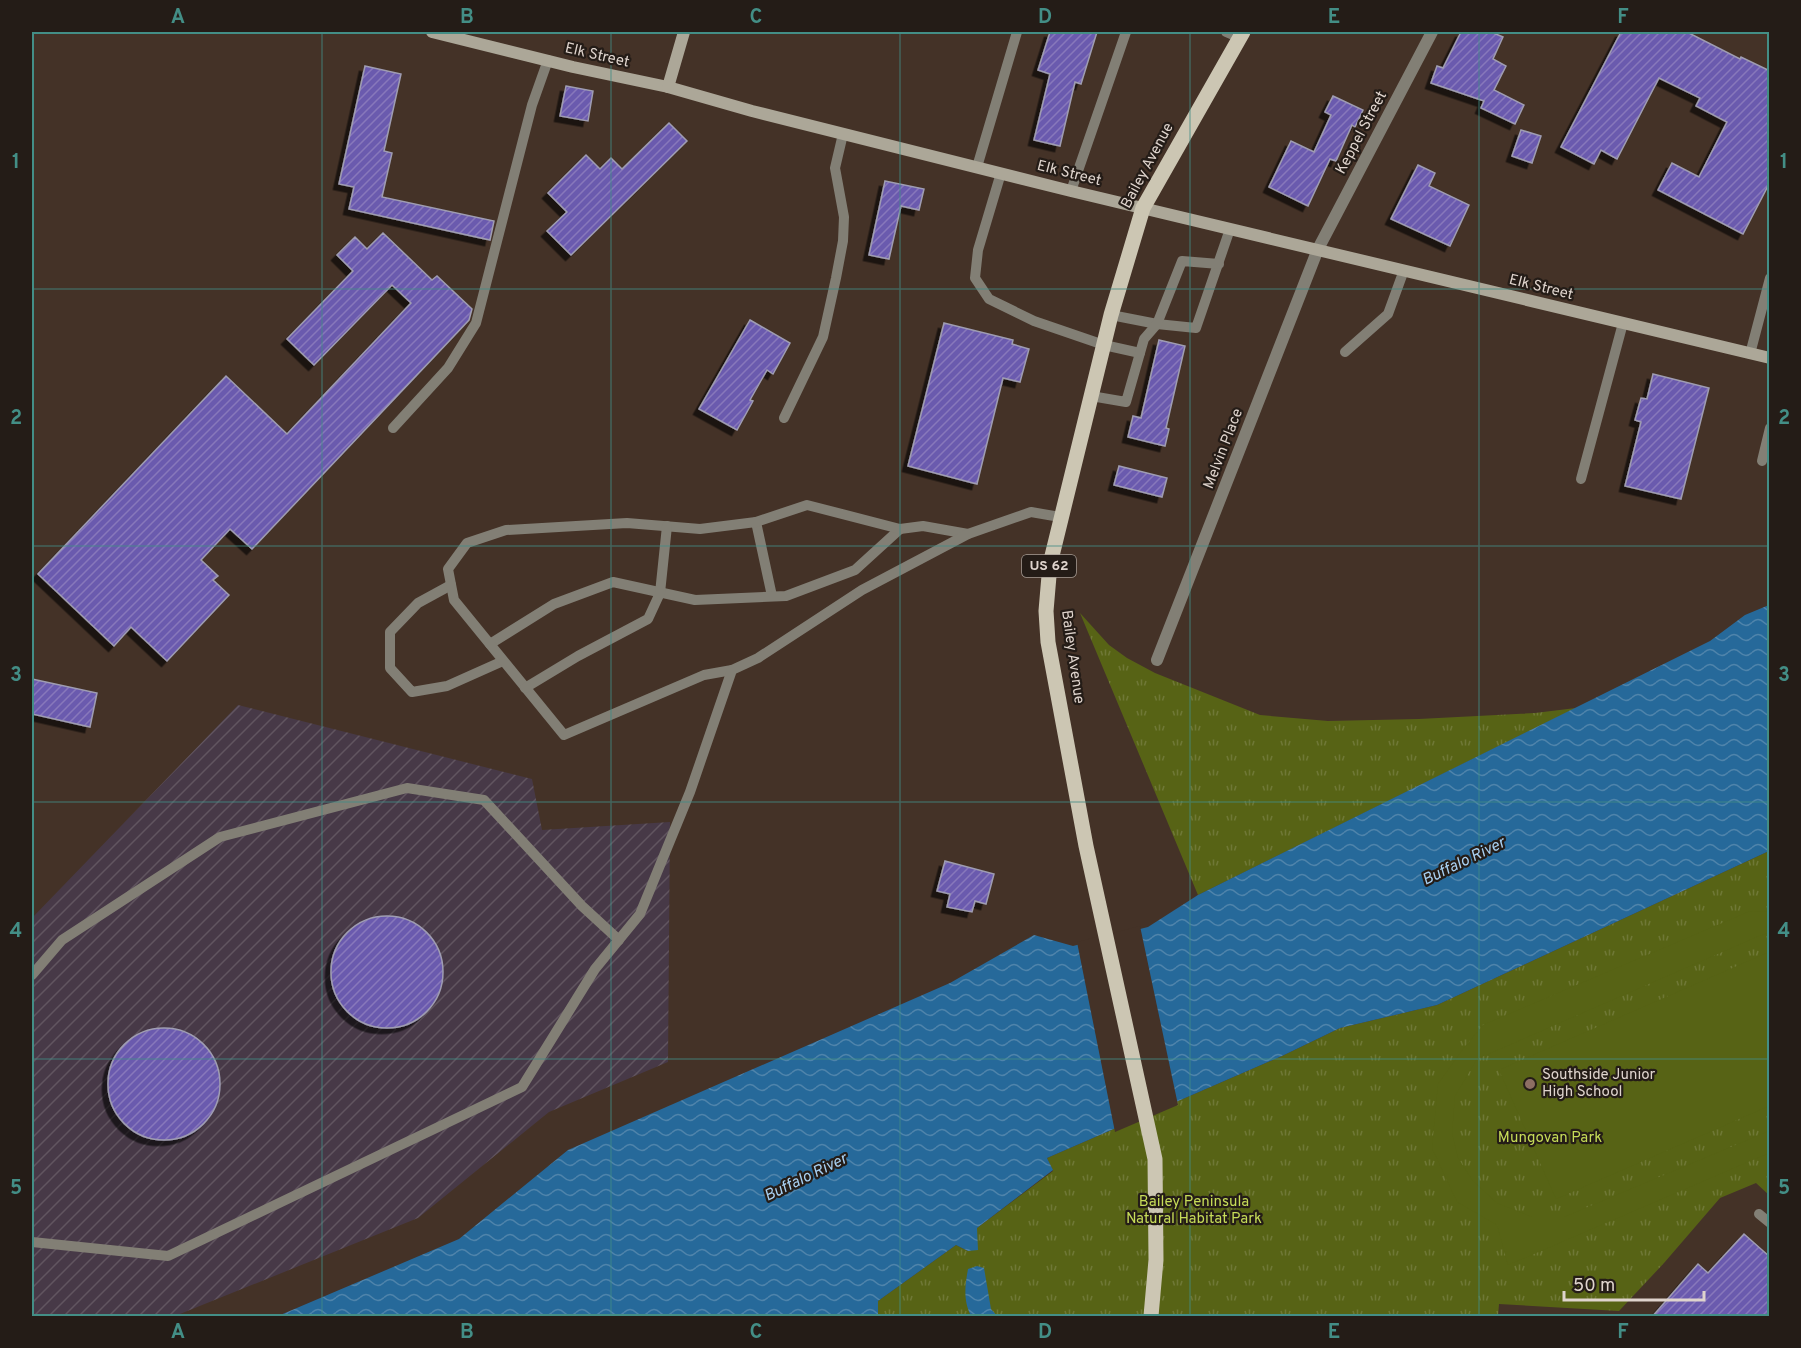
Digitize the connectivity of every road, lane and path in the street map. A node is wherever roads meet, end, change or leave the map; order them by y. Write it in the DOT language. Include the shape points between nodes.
graph roads {
  1 [pos="432,32"];
  2 [pos="684,32"];
  3 [pos="1017,32"];
  4 [pos="1126,32"];
  5 [pos="1432,32"];
  6 [pos="1236,34"];
  7 [pos="548,60"];
  8 [pos="668,87"];
  9 [pos="843,134"];
  10 [pos="977,167"];
  11 [pos="1001,173"];
  12 [pos="1071,191"];
  13 [pos="1143,208"];
  14 [pos="1230,229"];
  15 [pos="1318,249"];
  16 [pos="1219,264"];
  17 [pos="1404,270"];
  18 [pos="1770,278"];
  19 [pos="1112,315"];
  20 [pos="1623,323"];
  21 [pos="1157,324"];
  22 [pos="1104,345"];
  23 [pos="1345,352"];
  24 [pos="1140,353"];
  25 [pos="1750,354"];
  26 [pos="1770,358"];
  27 [pos="1091,396"];
  28 [pos="784,418"];
  29 [pos="393,428"];
  30 [pos="1770,428"];
  31 [pos="1762,461"];
  32 [pos="1581,479"];
  33 [pos="1060,517"];
  34 [pos="756,522"];
  35 [pos="667,526"];
  36 [pos="900,529"];
  37 [pos="968,534"];
  38 [pos="451,585"];
  39 [pos="660,592"];
  40 [pos="772,596"];
  41 [pos="490,644"];
  42 [pos="1157,660"];
  43 [pos="504,661"];
  44 [pos="732,670"];
  45 [pos="525,688"];
  46 [pos="618,940"];
  47 [pos="32,975"];
  48 [pos="1759,1214"];
  49 [pos="1770,1223"];
  50 [pos="32,1242"];
  51 [pos="1151,1317"];
  1 -- 7 [label="main road, Elk Street"];
  2 -- 8 [label="main road"];
  3 -- 10 [label="lane"];
  4 -- 12 [label="lane"];
  5 -- 15 [label="street, Keppel Street"];
  6 -- 13 [label="main road, Bailey Avenue / US 62"];
  7 -- 8 [label="main road, Elk Street"];
  7 -- 29 [label="lane" via="532,105 476,323 448,368"];
  8 -- 9 [label="main road, Elk Street"];
  9 -- 10 [label="main road, Elk Street"];
  9 -- 28 [label="lane" via="835,168 844,217 836,278 823,337"];
  10 -- 11 [label="main road, Elk Street"];
  11 -- 12 [label="main road, Elk Street"];
  11 -- 22 [label="lane" via="978,250 975,278 989,299 1034,321"];
  12 -- 13 [label="main road, Elk Street"];
  13 -- 14 [label="main road, Elk Street"];
  13 -- 19 [label="main road, Bailey Avenue / US 62"];
  14 -- 15 [label="main road, Elk Street"];
  14 -- 16 [label="lane"];
  15 -- 17 [label="main road, Elk Street"];
  15 -- 42 [label="street, Melvin Place"];
  16 -- 21 [label="lane" via="1182,261"];
  16 -- 21 [label="lane" via="1196,328"];
  17 -- 20 [label="main road, Elk Street"];
  17 -- 23 [label="lane" via="1388,314"];
  18 -- 25 [label="lane"];
  19 -- 21 [label="lane"];
  19 -- 22 [label="main road, Bailey Avenue / US 62"];
  20 -- 25 [label="main road, Elk Street"];
  20 -- 32 [label="lane"];
  21 -- 24 [label="lane" via="1144,339"];
  22 -- 24 [label="lane"];
  22 -- 27 [label="main road, Bailey Avenue / US 62"];
  24 -- 27 [label="lane" via="1126,402"];
  25 -- 26 [label="main road, Elk Street"];
  27 -- 33 [label="main road, Bailey Avenue / US 62"];
  30 -- 31 [label="lane"];
  33 -- 37 [label="lane" via="1031,512"];
  33 -- 51 [label="main road, Bailey Avenue / US 62" via="1050,564 1048,642 1086,846 1155,1159 1156,1260"];
  34 -- 35 [label="lane" via="700,529"];
  34 -- 36 [label="lane" via="807,505"];
  34 -- 40 [label="lane"];
  35 -- 38 [label="lane" via="627,523 506,530 467,543 448,569"];
  35 -- 39 [label="lane"];
  36 -- 37 [label="lane" via="923,526"];
  36 -- 40 [label="lane" via="855,570 786,596"];
  37 -- 44 [label="lane" via="862,590"];
  38 -- 41 [label="lane" via="453,600"];
  38 -- 43 [label="lane" via="418,603 390,632 390,668 412,692 447,686"];
  39 -- 40 [label="lane" via="695,600"];
  39 -- 41 [label="lane" via="614,582 554,604"];
  39 -- 45 [label="lane" via="648,619"];
  41 -- 43 [label="lane"];
  43 -- 45 [label="lane"];
  44 -- 45 [label="lane" via="704,675 564,735"];
  44 -- 46 [label="lane" via="690,792 640,914"];
  46 -- 47 [label="lane" via="484,800 407,788 220,837 62,940"];
  46 -- 50 [label="lane" via="595,969 522,1087 168,1256"];
  48 -- 49 [label="lane"];
}
